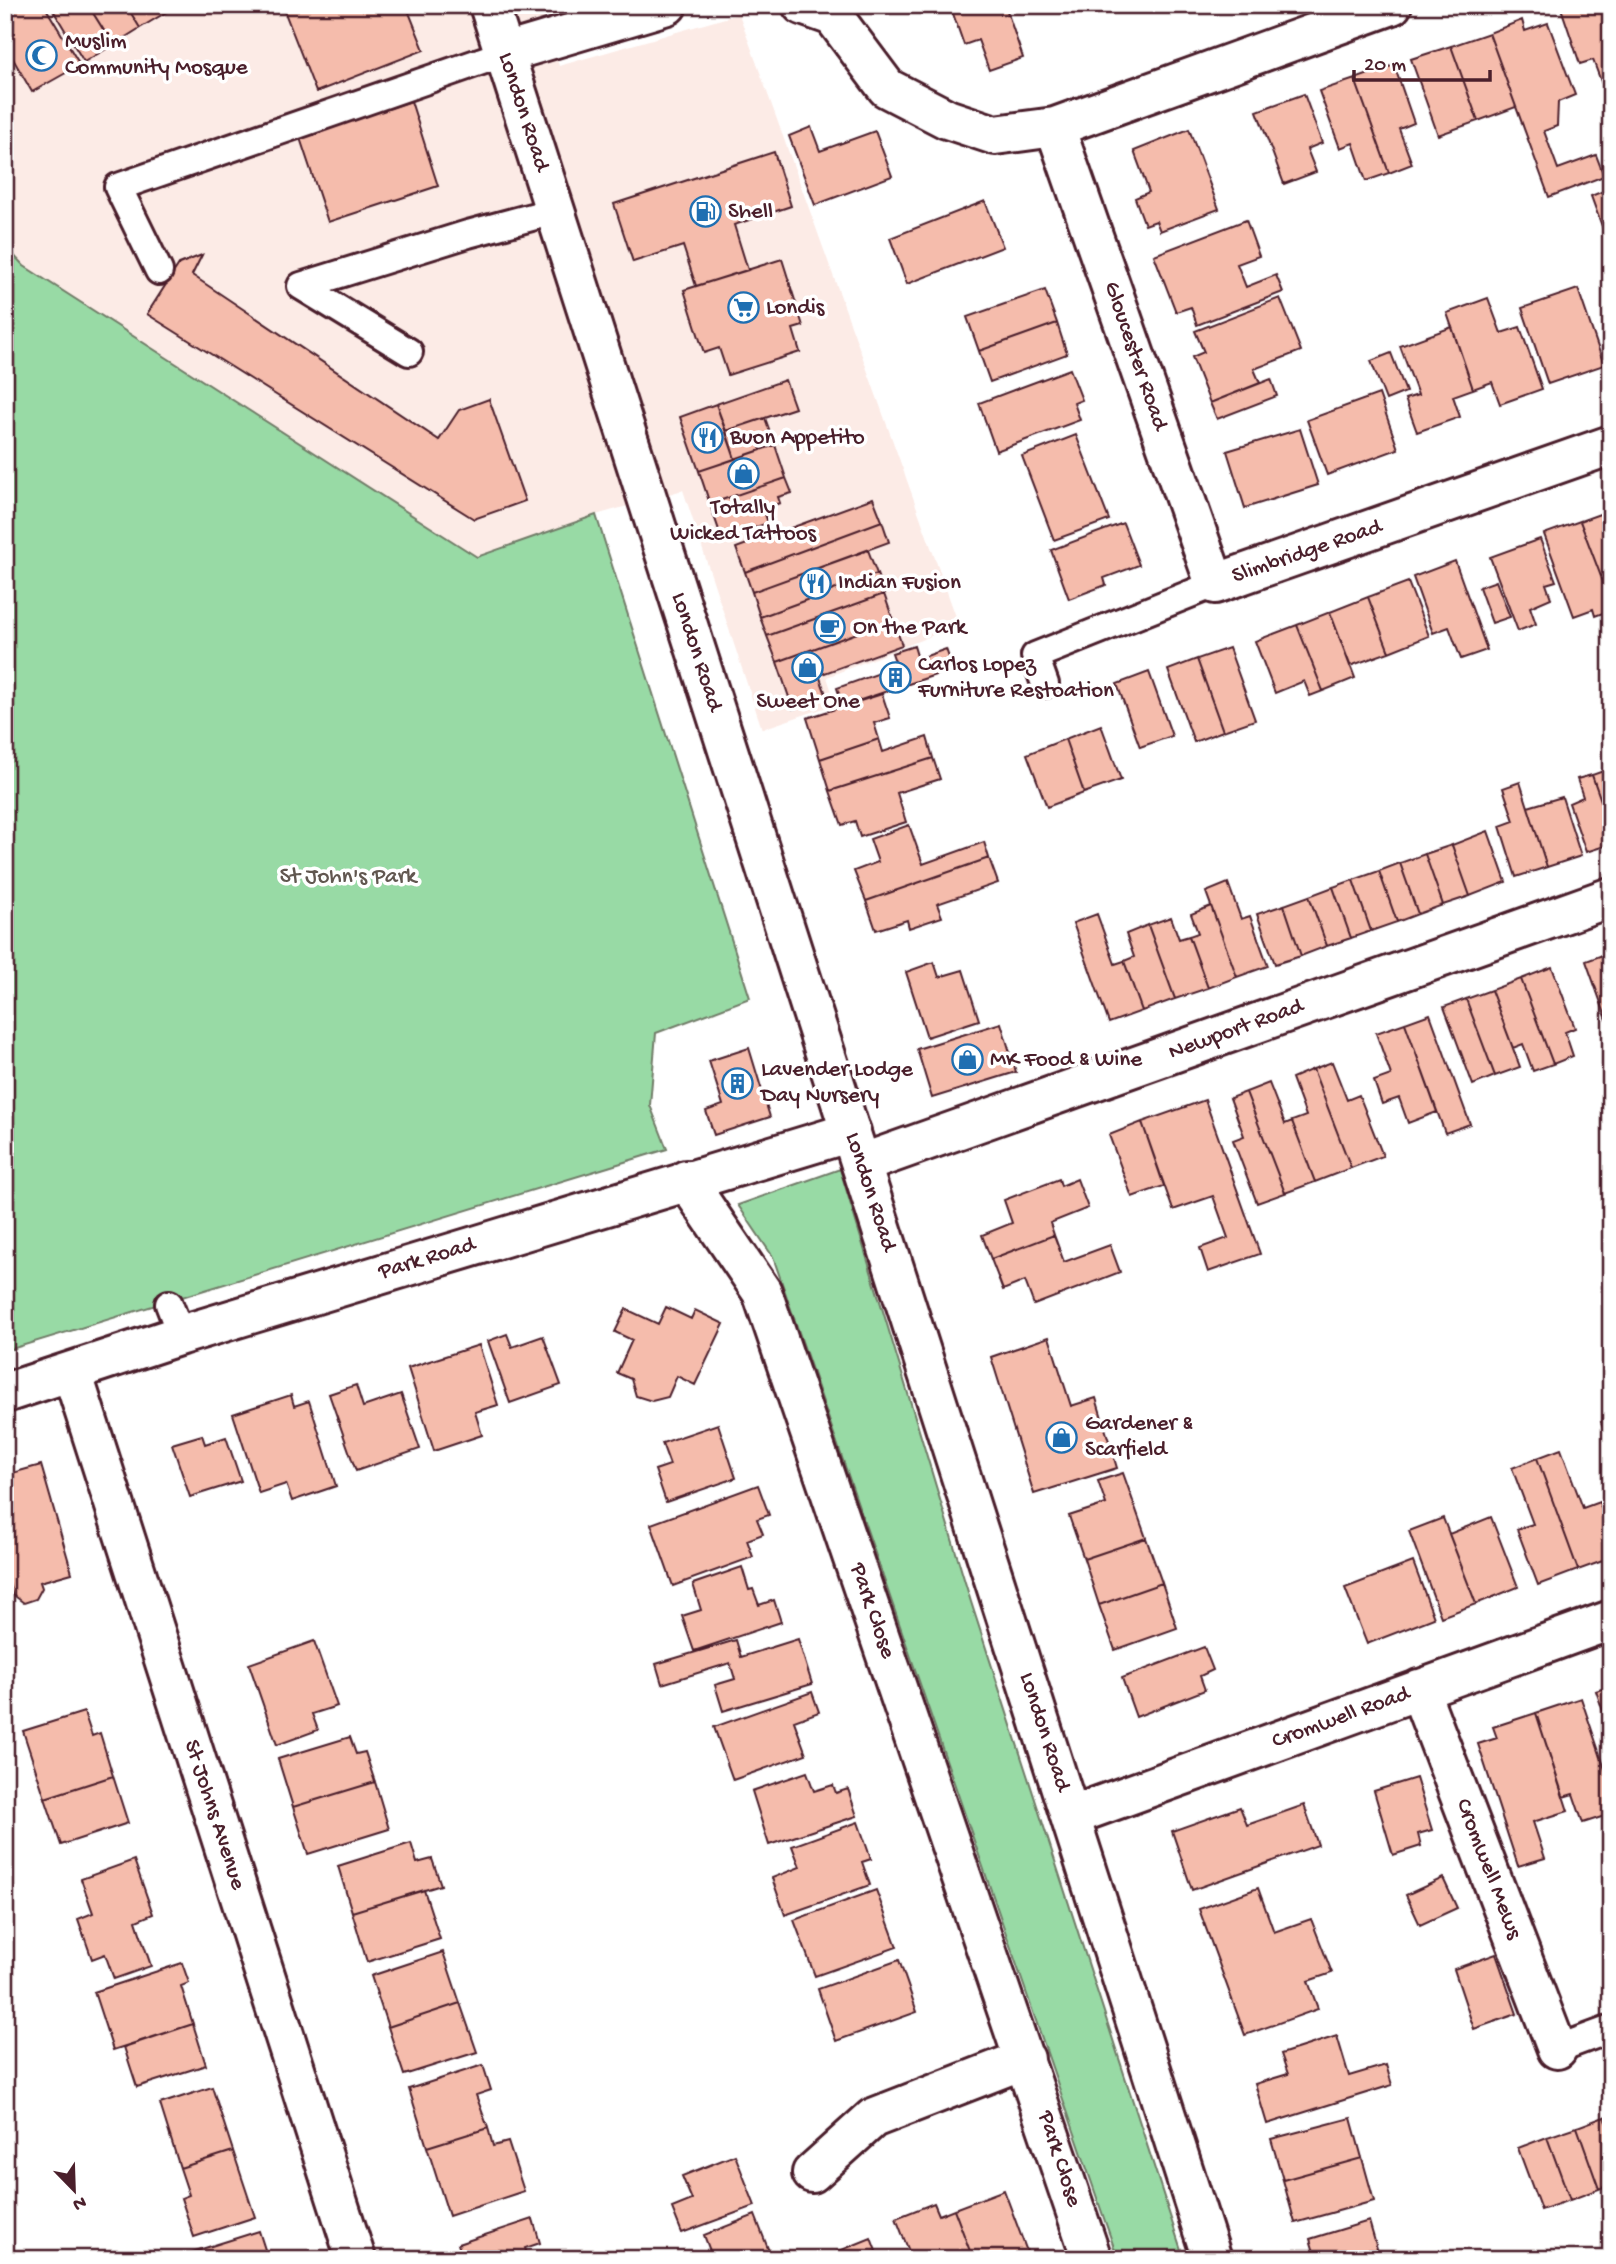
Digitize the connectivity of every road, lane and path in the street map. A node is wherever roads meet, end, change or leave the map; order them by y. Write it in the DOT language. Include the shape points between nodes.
graph roads {
  1 [pos="489,5"];
  2 [pos="667,5"];
  3 [pos="802,5"];
  4 [pos="1392,5"];
  5 [pos="505,53"];
  6 [pos="1055,127"];
  7 [pos="554,211"];
  8 [pos="159,271"];
  9 [pos="408,352"];
  10 [pos="1611,445"];
  11 [pos="1215,584"];
  12 [pos="1045,684"];
  13 [pos="1611,897"];
  14 [pos="856,1148"];
  15 [pos="686,1180"];
  16 [pos="72,1371"];
  17 [pos="5,1393"];
  18 [pos="1611,1620"];
  19 [pos="1419,1689"];
  20 [pos="1071,1816"];
  21 [pos="1611,2029"];
  22 [pos="1557,2049"];
  23 [pos="1025,2059"];
  24 [pos="812,2173"];
  25 [pos="356,2259"];
  26 [pos="1092,2259"];
  27 [pos="1212,2259"];
  1 -- 5 [label="street, London Road"];
  2 -- 5 [label="street"];
  3 -- 6 [label="street" via="834,16 887,88 947,119 995,135"];
  4 -- 6 [label="street"];
  5 -- 7 [label="street, London Road"];
  5 -- 8 [label="lane" via="118,187"];
  6 -- 11 [label="street, Gloucester Road"];
  7 -- 9 [label="lane" via="302,286"];
  7 -- 14 [label="street, London Road"];
  10 -- 11 [label="street, Slimbridge Road"];
  11 -- 12 [label="lane, Slimbridge Road" via="1035,656"];
  13 -- 14 [label="street, Newport Road"];
  14 -- 15 [label="street, Park Road"];
  14 -- 20 [label="street, London Road"];
  15 -- 16 [label="street, Park Road" via="175,1320"];
  15 -- 23 [label="street, Park Close" via="762,1292"];
  16 -- 17 [label="street, Park Road"];
  16 -- 25 [label="street, St Johns Avenue"];
  18 -- 19 [label="street, Cromwell Road"];
  19 -- 20 [label="street, Cromwell Road"];
  19 -- 22 [label="street, Cromwell Mews"];
  20 -- 27 [label="street, London Road"];
  21 -- 22 [label="lane"];
  23 -- 24 [label="street" via="873,2118"];
  23 -- 26 [label="street, Park Close"];
}
